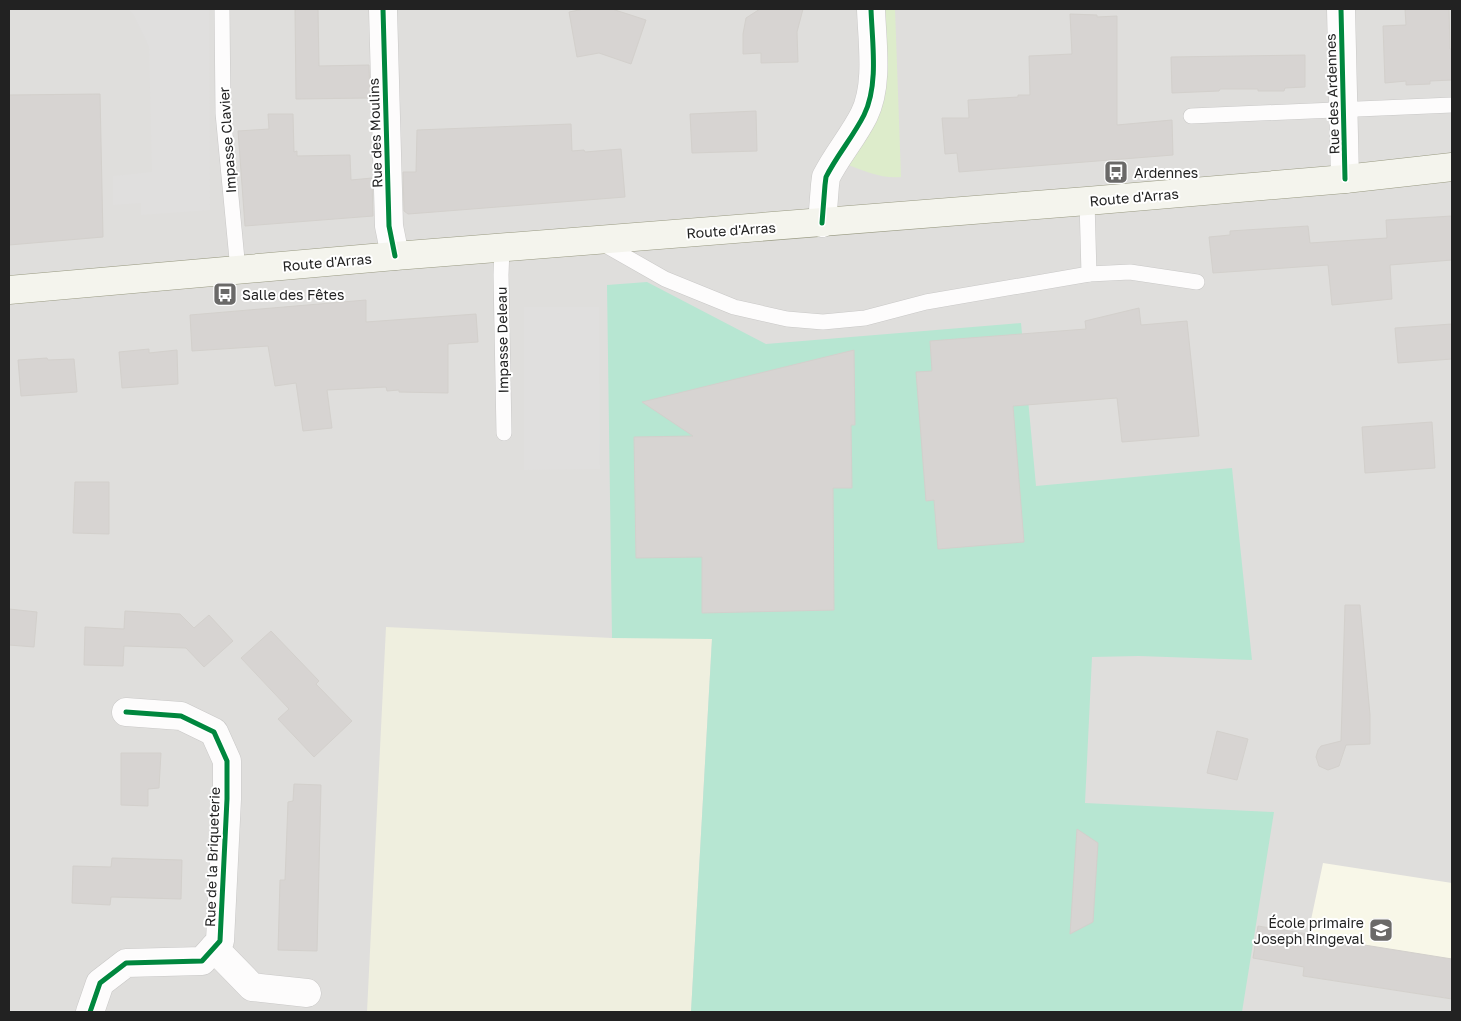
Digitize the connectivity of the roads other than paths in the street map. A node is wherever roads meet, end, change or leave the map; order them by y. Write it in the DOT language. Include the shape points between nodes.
graph roads {
  1 [pos="222,9"];
  2 [pos="383,9"];
  3 [pos="871,9"];
  4 [pos="1341,9"];
  5 [pos="1452,105"];
  6 [pos="1343,110"];
  7 [pos="1191,116"];
  8 [pos="1452,167"];
  9 [pos="1345,179"];
  10 [pos="1087,201"];
  11 [pos="822,223"];
  12 [pos="597,240"];
  13 [pos="502,248"];
  14 [pos="396,256"];
  15 [pos="238,270"];
  16 [pos="1089,274"];
  17 [pos="1197,282"];
  18 [pos="9,290"];
  19 [pos="504,433"];
  20 [pos="126,712"];
  21 [pos="214,948"];
  22 [pos="307,993"];
  23 [pos="90,1012"];
  1 -- 15 [label="lane, Impasse Clavier" via="223,113"];
  2 -- 14 [label="street, Rue des Moulins" via="389,226"];
  3 -- 11 [label="street" via="873,75 869,102 826,177"];
  4 -- 6 [label="street, Rue des Ardennes"];
  5 -- 6 [label="lane"];
  6 -- 7 [label="lane"];
  6 -- 9 [label="street, Rue des Ardennes"];
  8 -- 9 [label="main road, Route d'Arras"];
  9 -- 10 [label="main road, Route d'Arras"];
  10 -- 11 [label="main road, Route d'Arras"];
  10 -- 16 [label="lane"];
  11 -- 12 [label="main road, Route d'Arras"];
  12 -- 13 [label="main road, Route d'Arras"];
  12 -- 16 [label="lane" via="665,279 734,307 787,319 823,322 866,318 926,302"];
  13 -- 14 [label="main road, Route d'Arras"];
  13 -- 19 [label="lane, Impasse Deleau"];
  14 -- 15 [label="main road, Route d'Arras"];
  15 -- 18 [label="main road, Route d'Arras"];
  16 -- 17 [label="lane" via="1130,272"];
  20 -- 21 [label="street, Rue de la Briqueterie" via="181,716 214,732 227,761 220,941"];
  21 -- 22 [label="street" via="252,987"];
  21 -- 23 [label="street" via="202,961 126,963 100,983"];
}
